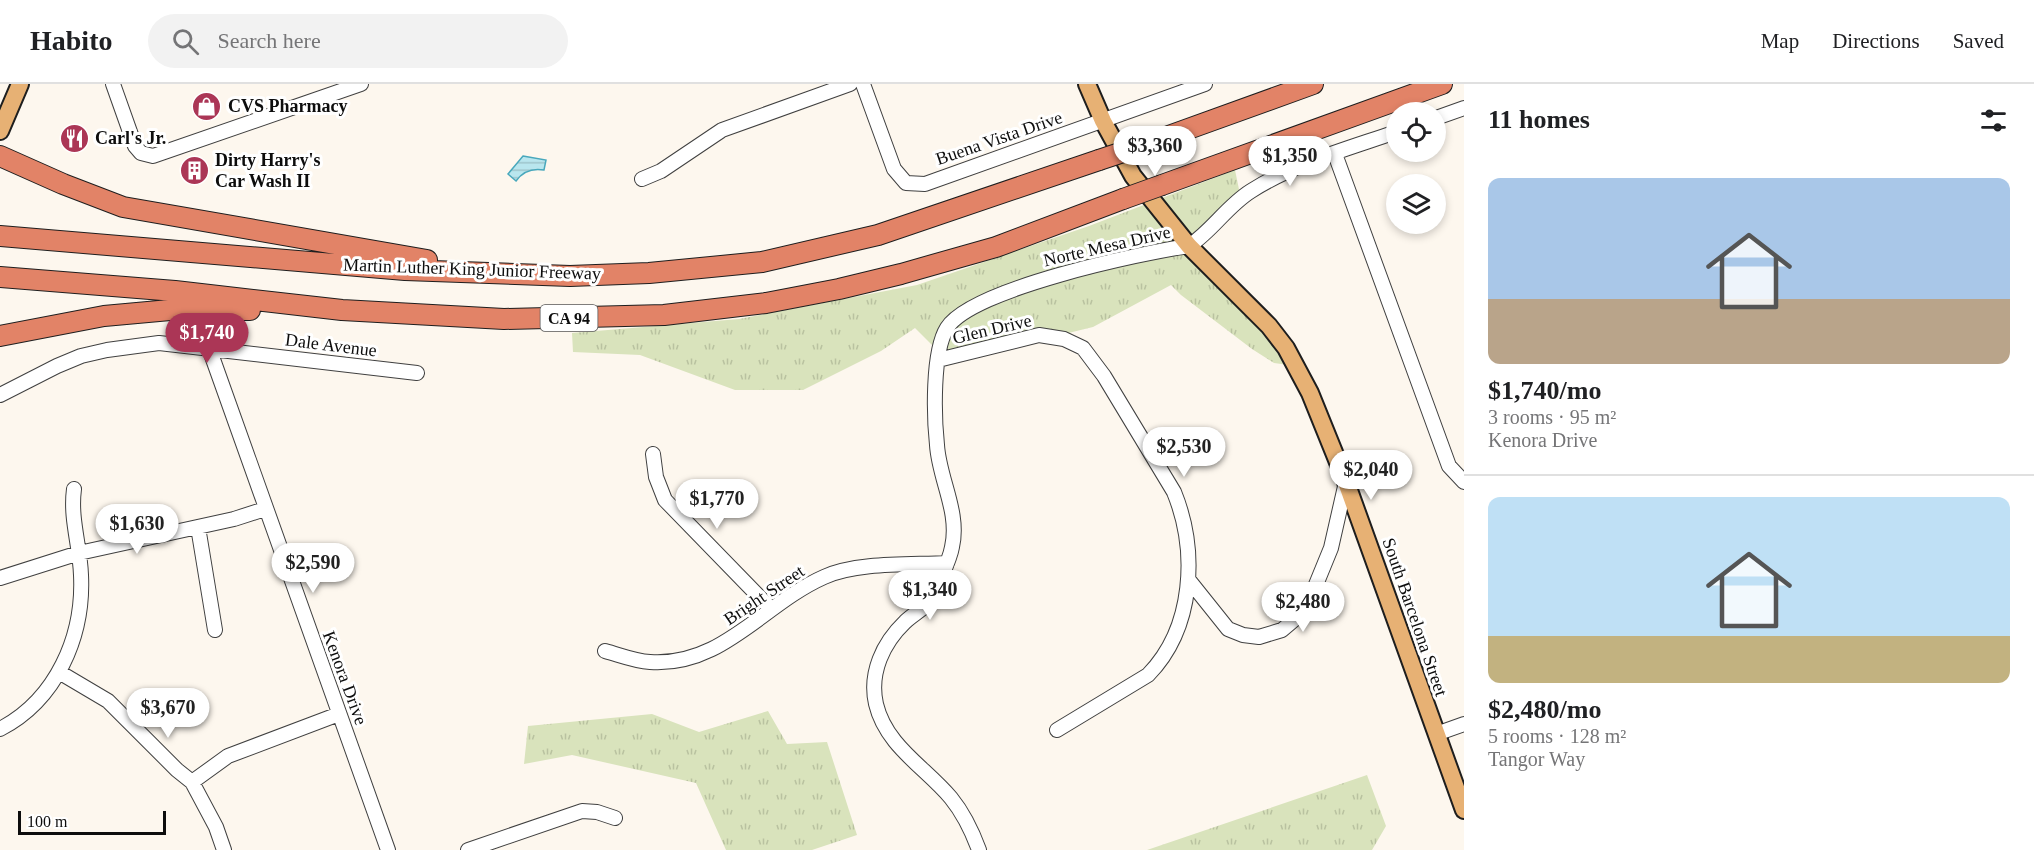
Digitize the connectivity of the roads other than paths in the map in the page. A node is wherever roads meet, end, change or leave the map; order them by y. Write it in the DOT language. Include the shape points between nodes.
graph roads {
  1 [pos="20,84"];
  2 [pos="113,84"];
  3 [pos="362,84"];
  4 [pos="850,84"];
  5 [pos="863,84"];
  6 [pos="1087,84"];
  7 [pos="1204,84"];
  8 [pos="1313,84"];
  9 [pos="1442,84"];
  10 [pos="1464,108"];
  11 [pos="1446,114"];
  12 [pos="1104,121"];
  13 [pos="0,130"];
  14 [pos="1386,136"];
  15 [pos="1335,154"];
  16 [pos="0,156"];
  17 [pos="642,179"];
  18 [pos="0,236"];
  19 [pos="1188,246"];
  20 [pos="504,274"];
  21 [pos="0,277"];
  22 [pos="342,310"];
  23 [pos="0,336"];
  24 [pos="209,348"];
  25 [pos="938,360"];
  26 [pos="417,373"];
  27 [pos="0,395"];
  28 [pos="653,454"];
  29 [pos="1346,482"];
  30 [pos="1464,482"];
  31 [pos="74,489"];
  32 [pos="265,508"];
  33 [pos="198,527"];
  34 [pos="79,553"];
  35 [pos="947,563"];
  36 [pos="0,578"];
  37 [pos="1188,579"];
  38 [pos="771,609"];
  39 [pos="215,630"];
  40 [pos="605,651"];
  41 [pos="59,672"];
  42 [pos="339,714"];
  43 [pos="1464,724"];
  44 [pos="0,729"];
  45 [pos="1058,730"];
  46 [pos="1436,734"];
  47 [pos="192,782"];
  48 [pos="1464,810"];
  49 [pos="615,818"];
  50 [pos="224,850"];
  51 [pos="388,850"];
  52 [pos="468,850"];
  53 [pos="979,850"];
  1 -- 13 [label="main road"];
  2 -- 3 [label="street" via="135,146 141,153 153,156"];
  4 -- 17 [label="street" via="722,130 661,171"];
  5 -- 12 [label="street, Buena Vista Drive" via="894,169 906,183 925,183"];
  6 -- 12 [label="main road, South Barcelona Street"];
  7 -- 12 [label="street, Buena Vista Drive"];
  8 -- 20 [label="highway, Martin Luther King Junior Freeway, bridge" via="878,235 762,262 649,273"];
  9 -- 22 [label="highway, CA 94, bridge" via="996,246 839,289 766,303 664,315 504,319"];
  10 -- 11 [label="street"];
  12 -- 19 [label="main road, South Barcelona Street" via="1133,176"];
  14 -- 15 [label="street, Norte Mesa Drive"];
  15 -- 19 [label="street, Norte Mesa Drive" via="1296,167 1249,192"];
  15 -- 30 [label="street" via="1449,466"];
  16 -- 20 [label="highway" via="123,207"];
  18 -- 20 [label="highway, Martin Luther King Junior Freeway" via="405,270"];
  19 -- 25 [label="street, Norte Mesa Drive" via="1042,279 970,308 948,326"];
  19 -- 29 [label="main road, South Barcelona Street" via="1286,348 1310,393"];
  21 -- 22 [label="highway, CA 94"];
  22 -- 23 [label="highway" via="170,310 104,316"];
  24 -- 26 [label="street, Dale Avenue"];
  24 -- 27 [label="street, Dale Avenue" via="159,344 107,350 57,366"];
  24 -- 32 [label="street, Kenora Drive"];
  25 -- 35 [label="street, Norte Mesa Drive" via="934,413 938,461 953,516 953,546"];
  25 -- 37 [label="street, Glen Drive" via="1039,335 1064,339 1083,348 1174,492 1188,536"];
  28 -- 38 [label="street" via="665,500"];
  29 -- 37 [label="street" via="1332,548 1313,592 1282,630 1259,637 1228,629"];
  29 -- 46 [label="main road, South Barcelona Street"];
  31 -- 34 [label="street" via="72,507"];
  32 -- 33 [label="street"];
  32 -- 42 [label="street, Kenora Drive"];
  33 -- 34 [label="street"];
  33 -- 39 [label="street"];
  34 -- 36 [label="street"];
  34 -- 41 [label="street" via="79,618"];
  35 -- 38 [label="street, Bright Street" via="870,566 826,576"];
  35 -- 53 [label="street, Norte Mesa Drive" via="927,603 886,644 875,669 876,703 895,743 962,812"];
  37 -- 45 [label="street, Glen Drive" via="1181,619 1160,663 1148,675"];
  38 -- 40 [label="street, Bright Street" via="720,647 696,657 650,662"];
  41 -- 44 [label="street" via="34,704 15,722"];
  41 -- 47 [label="street" via="108,701"];
  42 -- 47 [label="street" via="228,756"];
  42 -- 51 [label="street, Kenora Drive"];
  43 -- 46 [label="street"];
  46 -- 48 [label="main road, South Barcelona Street"];
  47 -- 50 [label="street"];
  49 -- 52 [label="street" via="582,811"];
}
